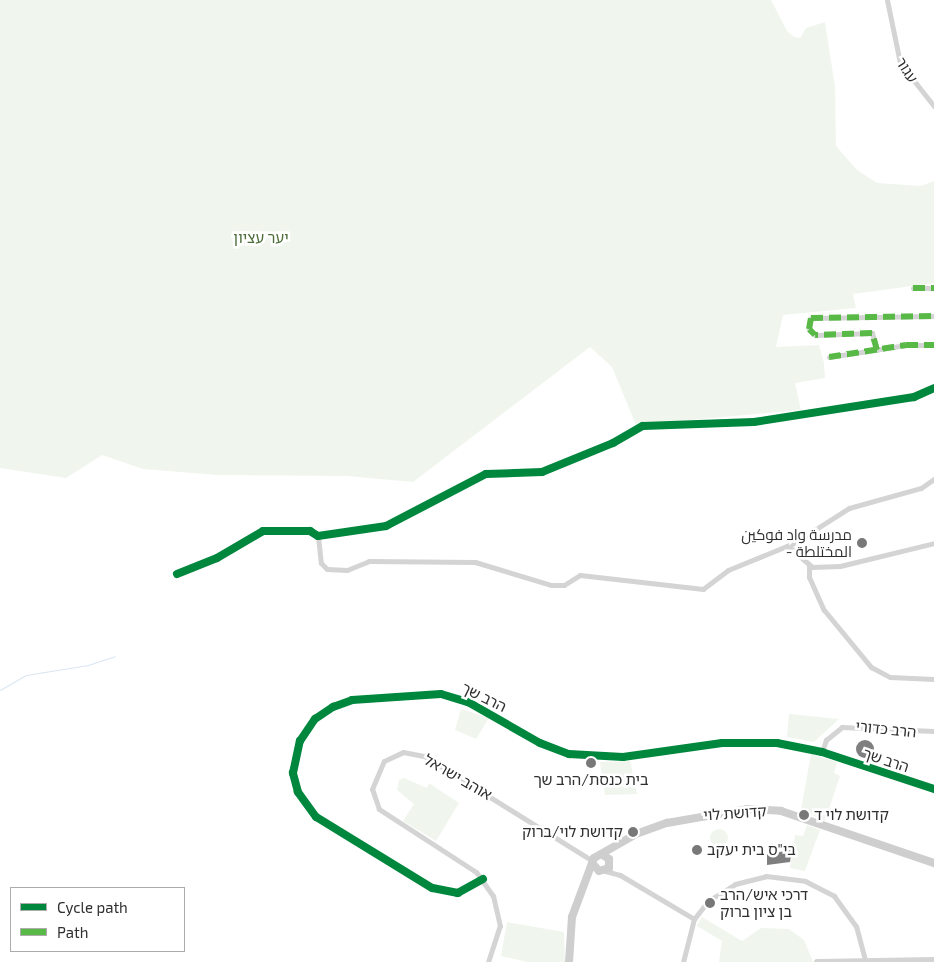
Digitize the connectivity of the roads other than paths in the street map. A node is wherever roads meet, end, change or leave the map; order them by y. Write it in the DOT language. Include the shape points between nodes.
graph roads {
  1 [pos="887,0"];
  2 [pos="934,106"];
  3 [pos="913,288"];
  4 [pos="934,288"];
  5 [pos="934,316"];
  6 [pos="934,345"];
  7 [pos="877,350"];
  8 [pos="829,358"];
  9 [pos="934,388"];
  10 [pos="934,479"];
  11 [pos="318,536"];
  12 [pos="934,543"];
  13 [pos="788,546"];
  14 [pos="809,565"];
  15 [pos="177,574"];
  16 [pos="934,679"];
  17 [pos="934,731"];
  18 [pos="822,752"];
  19 [pos="934,789"];
  20 [pos="624,842"];
  21 [pos="596,859"];
  22 [pos="610,862"];
  23 [pos="934,863"];
  24 [pos="603,871"];
  25 [pos="620,875"];
  26 [pos="483,880"];
  27 [pos="586,884"];
  28 [pos="694,919"];
  29 [pos="934,959"];
  30 [pos="865,960"];
  31 [pos="816,961"];
  32 [pos="488,962"];
  33 [pos="569,962"];
  34 [pos="683,962"];
  1 -- 2 [label="street, עגור" via="900,63"];
  3 -- 4 [label="street"];
  5 -- 7 [label="street" via="811,318 809,329 815,335 872,332"];
  6 -- 7 [label="street"];
  7 -- 8 [label="street"];
  9 -- 11 [label="street" via="914,397 754,422 642,426 613,443 542,472 486,474 386,526"];
  10 -- 13 [label="street" via="921,488 850,508"];
  11 -- 13 [label="street" via="321,563 327,569 347,570 369,561 475,562 551,585 564,585 580,575 678,589 703,589 728,570"];
  11 -- 15 [label="street" via="310,531 263,531 217,558"];
  12 -- 14 [label="street" via="840,566"];
  13 -- 14 [label="street"];
  14 -- 16 [label="street" via="812,584 824,610 871,668 890,678"];
  17 -- 18 [label="street, הרב כדורי" via="842,727 826,740"];
  18 -- 19 [label="street, הרב שך"];
  18 -- 26 [label="street, הרב שך" via="792,745 743,742 623,756 581,756 540,743 468,702 434,694 352,700 315,719 300,741 293,773 298,792 316,817 432,888 458,893"];
  20 -- 21 [label="street, קדושת לוי"];
  20 -- 22 [label="street, קדושת לוי"];
  20 -- 23 [label="street, קדושת לוי" via="667,822 767,809 803,816"];
  21 -- 22 [label="street"];
  21 -- 24 [label="street"];
  21 -- 26 [label="street, אוהב ישראל" via="424,756 402,752 384,761 372,789 379,809 462,861"];
  21 -- 27 [label="street"];
  22 -- 24 [label="street, קדושת לוי"];
  22 -- 25 [label="street"];
  24 -- 25 [label="street"];
  24 -- 27 [label="street, קדושת לוי"];
  25 -- 28 [label="street"];
  26 -- 32 [label="street" via="500,916 497,940"];
  27 -- 33 [label="street" via="571,924"];
  28 -- 30 [label="street" via="708,901 735,884 766,876 792,877 822,888 843,905 859,934"];
  28 -- 34 [label="street"];
  29 -- 30 [label="street"];
  30 -- 31 [label="street"];
}
